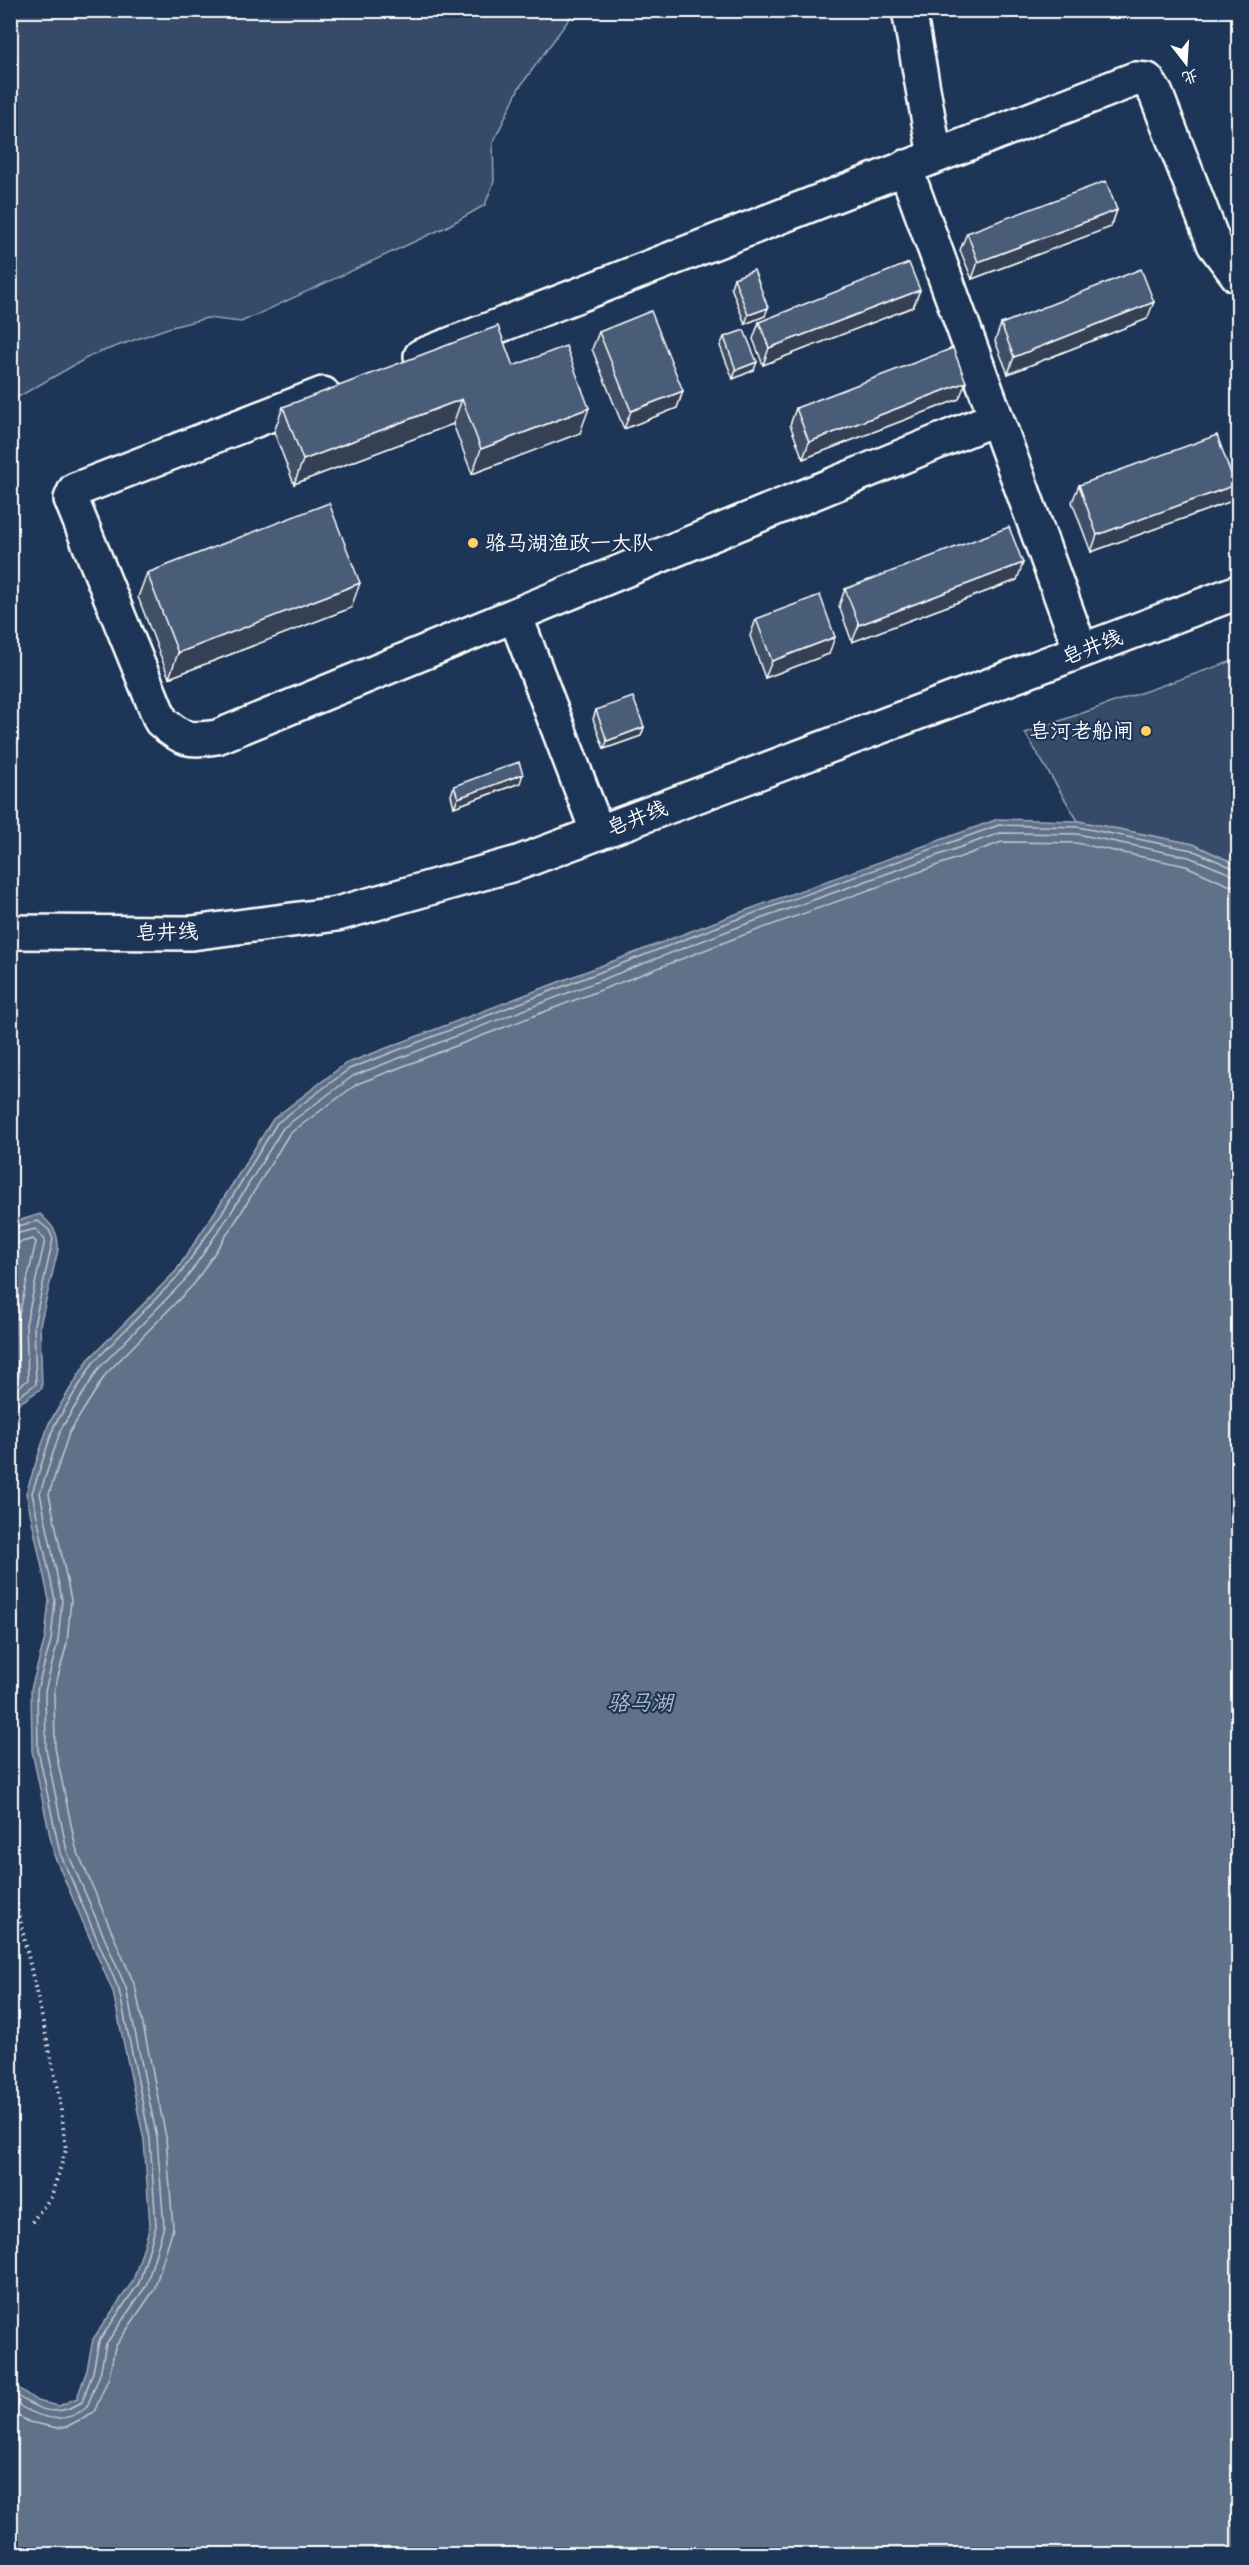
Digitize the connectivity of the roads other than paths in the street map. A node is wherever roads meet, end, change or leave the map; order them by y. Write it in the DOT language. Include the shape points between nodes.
graph roads {
  1 [pos="909,10"];
  2 [pos="935,156"];
  3 [pos="905,167"];
  4 [pos="1239,276"];
  5 [pos="396,366"];
  6 [pos="351,383"];
  7 [pos="996,418"];
  8 [pos="1239,592"];
  9 [pos="515,615"];
  10 [pos="1081,651"];
  11 [pos="598,833"];
  12 [pos="10,932"];
  1 -- 2 [label="street"];
  2 -- 3 [label="street"];
  2 -- 4 [label="street" via="1135,79 1147,80 1156,94 1214,244"];
  3 -- 5 [label="street"];
  3 -- 7 [label="street"];
  6 -- 9 [label="street" via="75,490 71,499 161,721 176,735 193,740 217,737"];
  7 -- 9 [label="street"];
  7 -- 10 [label="street"];
  8 -- 10 [label="street, 皂井线"];
  9 -- 11 [label="street"];
  10 -- 11 [label="street, 皂井线"];
  11 -- 12 [label="street, 皂井线" via="518,863 338,914 192,933"];
}
